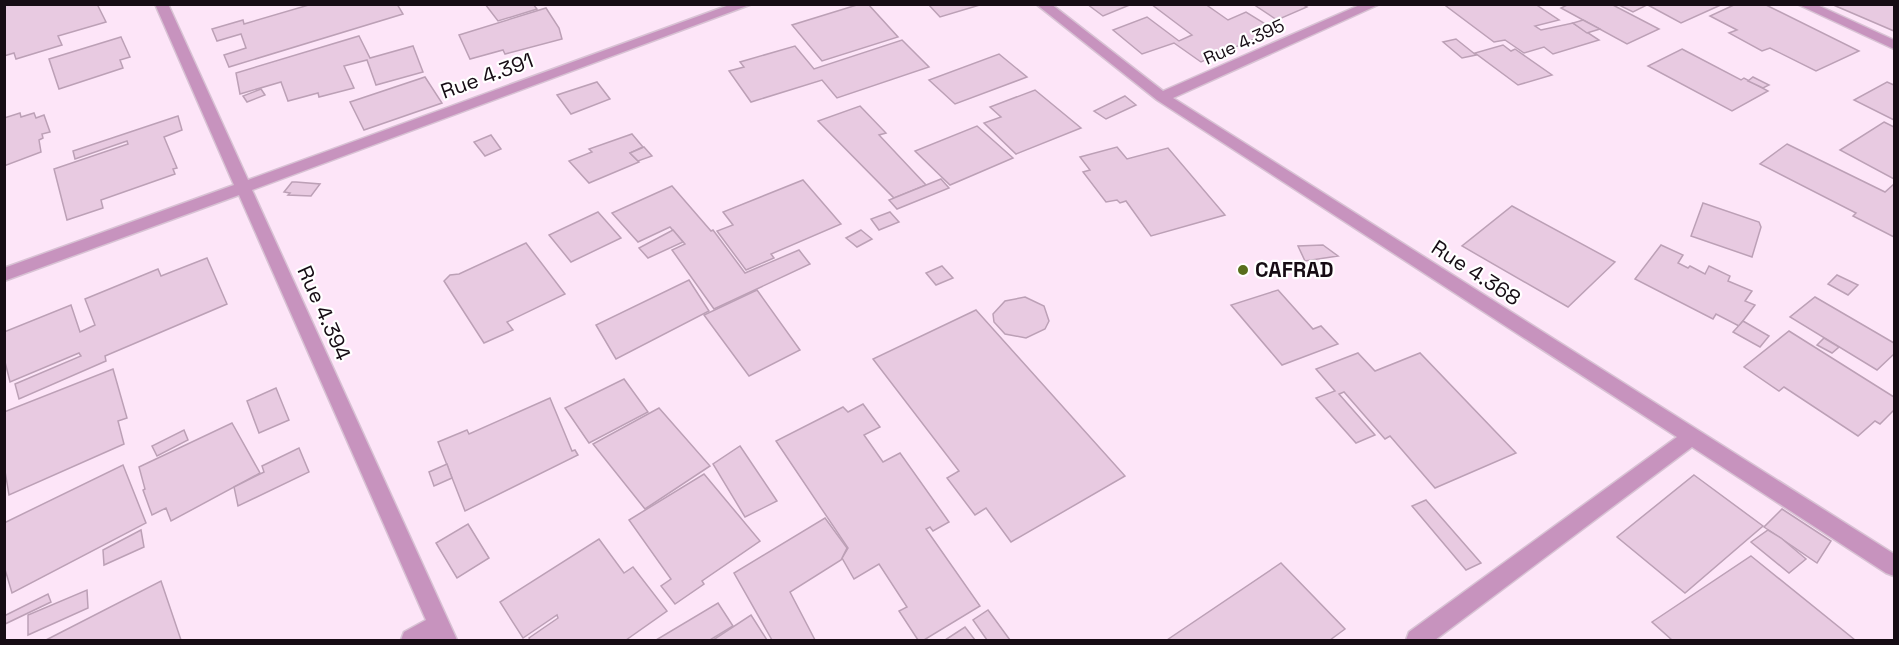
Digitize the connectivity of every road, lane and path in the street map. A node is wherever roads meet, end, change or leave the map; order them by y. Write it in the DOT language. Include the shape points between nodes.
graph roads {
  1 [pos="161,4"];
  2 [pos="746,4"];
  3 [pos="1042,4"];
  4 [pos="1374,4"];
  5 [pos="1803,4"];
  6 [pos="1894,45"];
  7 [pos="1162,97"];
  8 [pos="242,187"];
  9 [pos="4,275"];
  10 [pos="1690,438"];
  11 [pos="1894,566"];
  12 [pos="443,633"];
  13 [pos="412,640"];
  14 [pos="1417,640"];
  1 -- 8 [label="street, Rue 4.394"];
  2 -- 8 [label="street, Rue 4.391"];
  3 -- 7 [label="street, Rue 4.368"];
  4 -- 7 [label="street, Rue 4.395"];
  5 -- 6 [label="street"];
  7 -- 10 [label="street, Rue 4.368"];
  8 -- 9 [label="street, Rue 4.391"];
  8 -- 12 [label="street, Rue 4.394"];
  10 -- 11 [label="street, Rue 4.368"];
  10 -- 14 [label="street"];
  12 -- 13 [label="street"];
}
